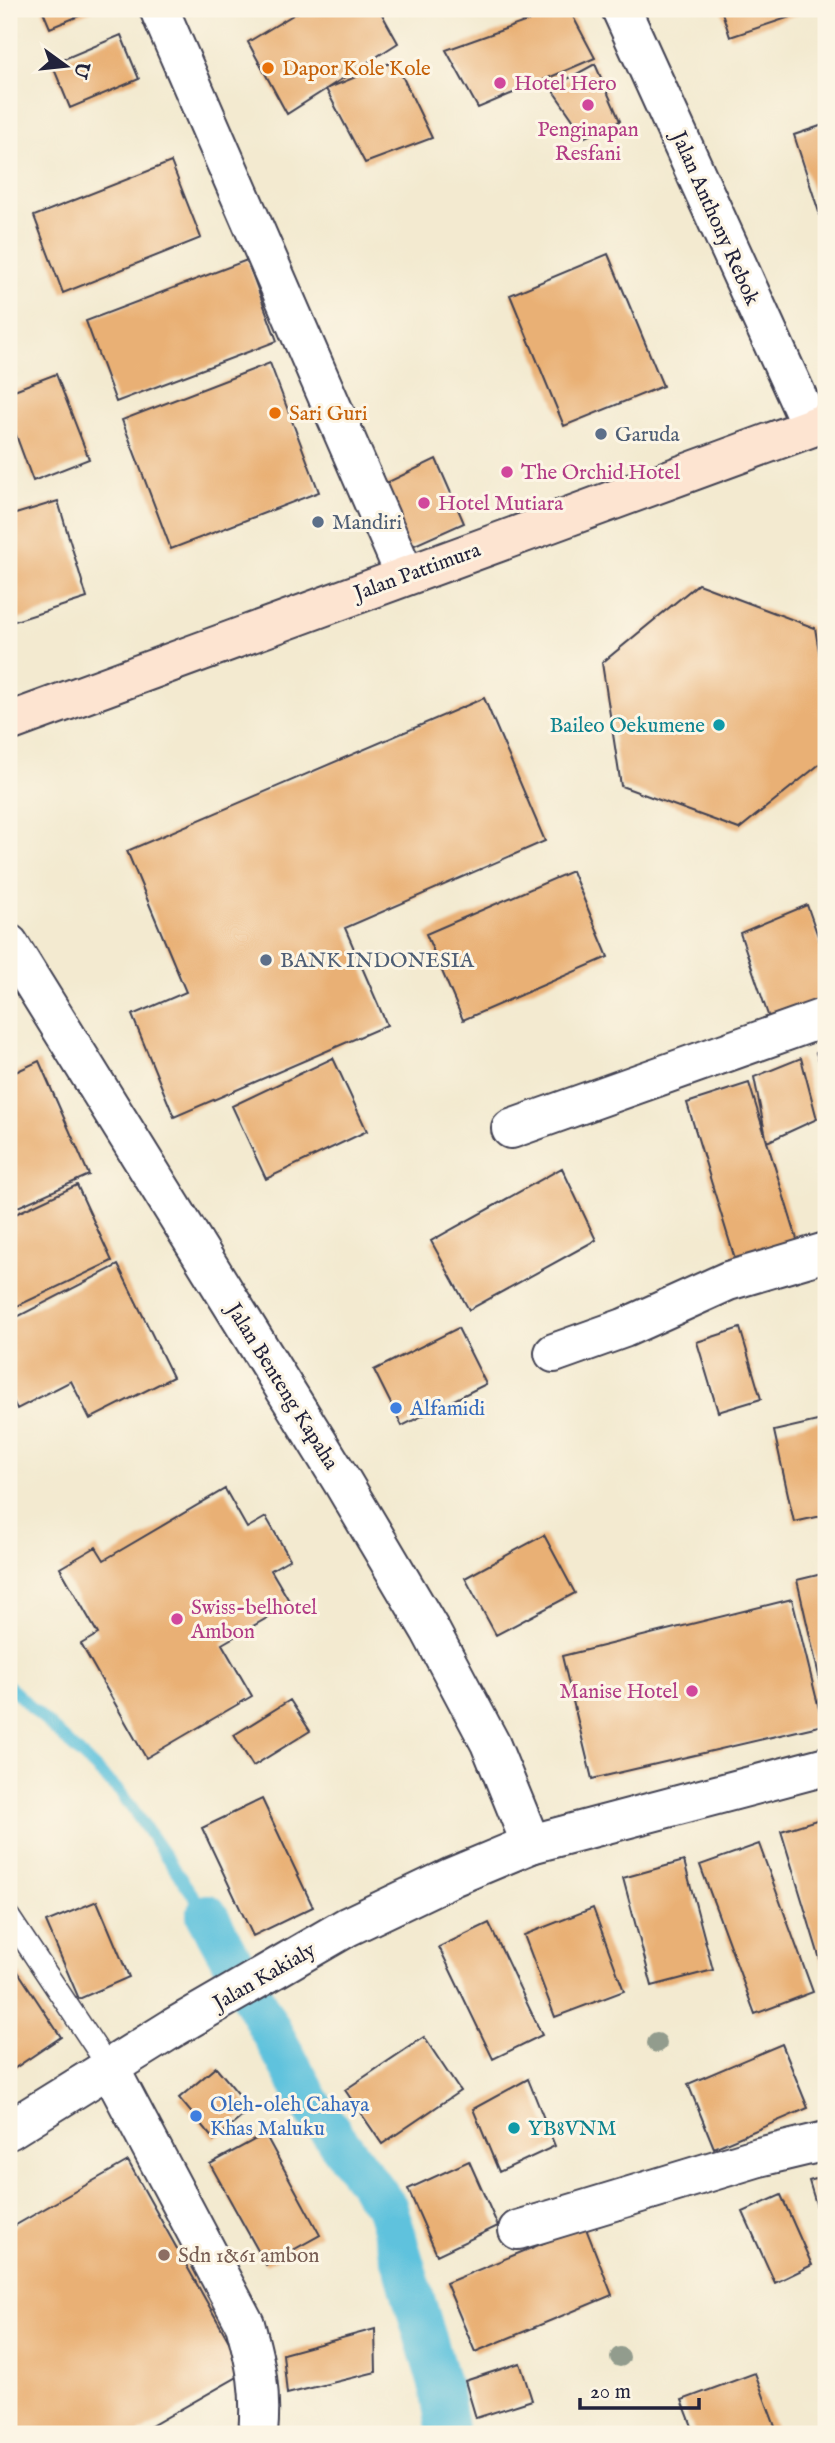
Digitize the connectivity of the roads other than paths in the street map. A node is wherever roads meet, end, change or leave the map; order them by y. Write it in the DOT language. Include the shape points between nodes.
graph roads {
  1 [pos="159,9"];
  2 [pos="621,9"];
  3 [pos="819,425"];
  4 [pos="405,575"];
  5 [pos="9,722"];
  6 [pos="9,944"];
  7 [pos="826,1017"];
  8 [pos="511,1129"];
  9 [pos="826,1252"];
  10 [pos="554,1353"];
  11 [pos="826,1766"];
  12 [pos="531,1844"];
  13 [pos="9,1917"];
  14 [pos="110,2069"];
  15 [pos="9,2130"];
  16 [pos="826,2141"];
  17 [pos="518,2230"];
  18 [pos="258,2434"];
  1 -- 4 [label="street"];
  2 -- 3 [label="street, Jalan Anthony Rebok"];
  3 -- 4 [label="main road, Jalan Pattimura"];
  4 -- 5 [label="main road, Jalan Pattimura"];
  6 -- 12 [label="street, Jalan Benteng Kapaha" via="430,1630 489,1743"];
  7 -- 8 [label="street"];
  9 -- 10 [label="street" via="728,1281 624,1328"];
  11 -- 12 [label="street, Jalan Kakialy"];
  12 -- 14 [label="street, Jalan Kakialy" via="347,1927"];
  13 -- 14 [label="lane"];
  14 -- 15 [label="street, Jalan Kakialy"];
  14 -- 18 [label="street" via="245,2324 261,2404"];
  16 -- 17 [label="street"];
}
